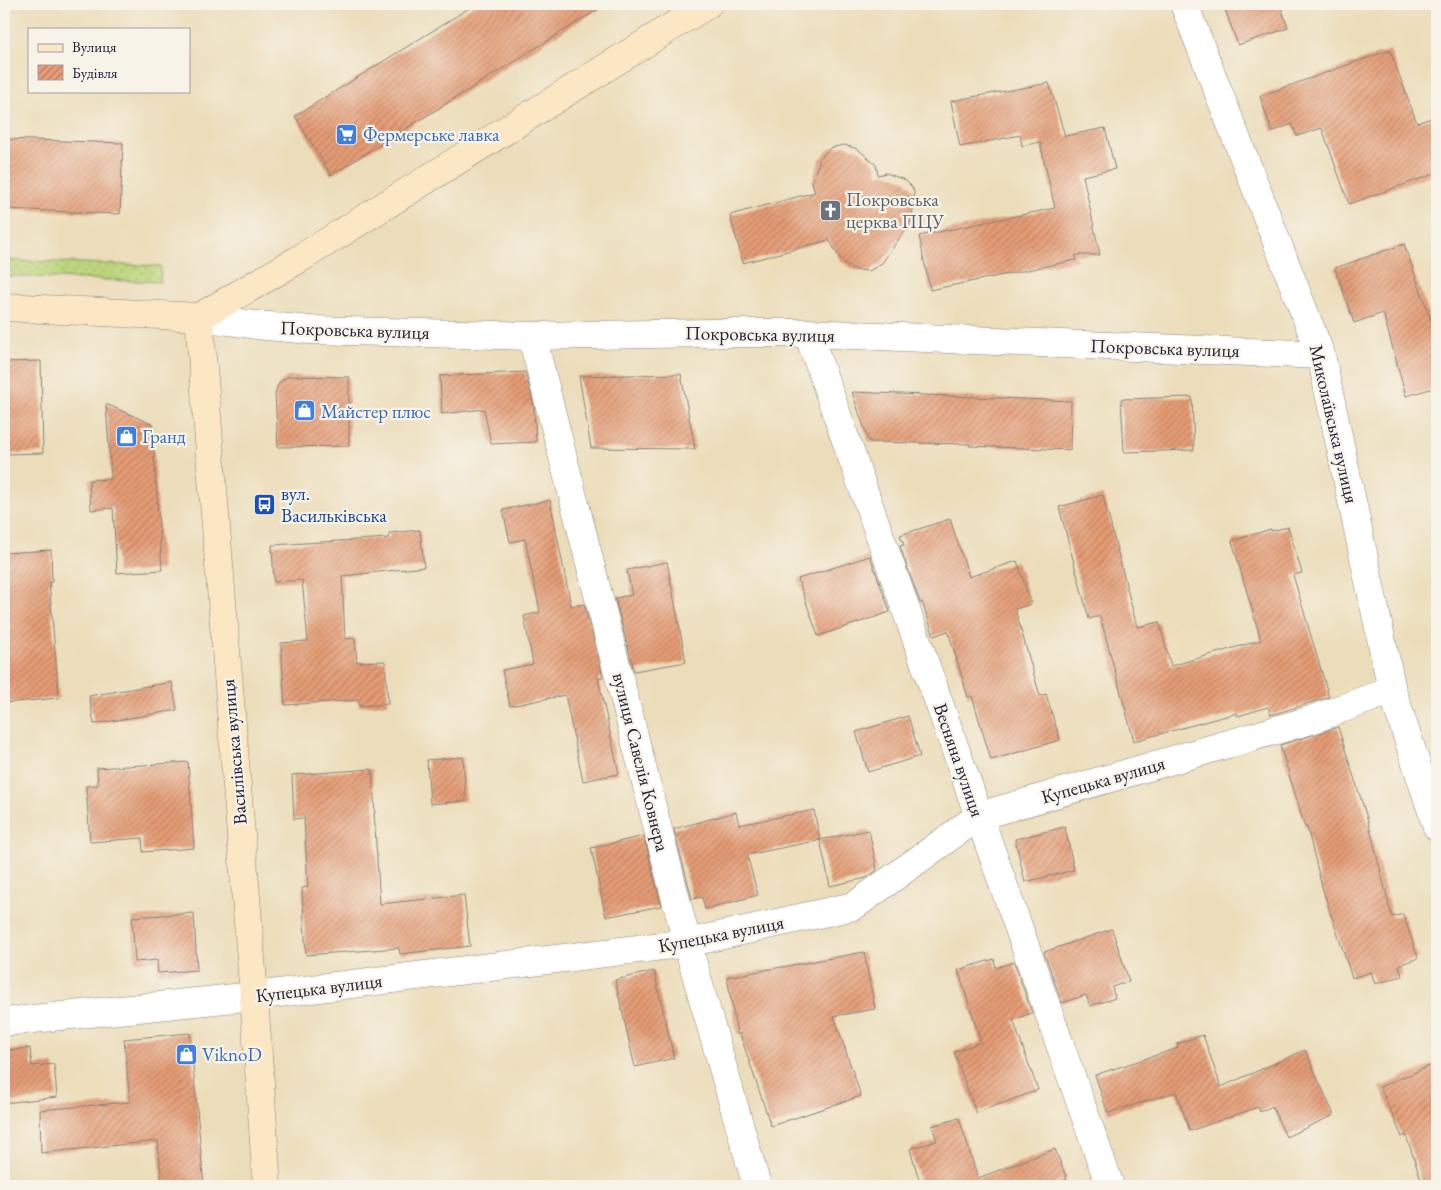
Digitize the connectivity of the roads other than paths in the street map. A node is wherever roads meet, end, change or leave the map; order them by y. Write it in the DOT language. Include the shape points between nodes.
graph roads {
  1 [pos="708,4"];
  2 [pos="1184,4"];
  3 [pos="4,306"];
  4 [pos="199,317"];
  5 [pos="808,333"];
  6 [pos="532,336"];
  7 [pos="1321,355"];
  8 [pos="1392,690"];
  9 [pos="979,816"];
  10 [pos="1437,827"];
  11 [pos="687,943"];
  12 [pos="254,996"];
  13 [pos="4,1022"];
  14 [pos="267,1186"];
  15 [pos="757,1186"];
  16 [pos="1110,1186"];
  1 -- 4 [label="main road" via="309,253"];
  2 -- 7 [label="street, Миколаївська вулиця"];
  3 -- 4 [label="main road, Покровська вулиця"];
  4 -- 6 [label="street, Покровська вулиця" via="310,330"];
  4 -- 12 [label="main road, Василівська вулиця"];
  5 -- 6 [label="street, Покровська вулиця"];
  5 -- 7 [label="street, Покровська вулиця"];
  5 -- 9 [label="street, Весняна вулиця"];
  6 -- 11 [label="street, вулиця Савелія Ковнера"];
  7 -- 8 [label="street, Миколаївська вулиця"];
  8 -- 9 [label="street, Купецька вулиця" via="1311,720"];
  8 -- 10 [label="street, Миколаївська вулиця"];
  9 -- 11 [label="street, Купецька вулиця" via="854,906"];
  9 -- 16 [label="street, Весняна вулиця"];
  11 -- 12 [label="street, Купецька вулиця"];
  11 -- 15 [label="street, вулиця Савелія Ковнера"];
  12 -- 13 [label="street, Купецька вулиця"];
  12 -- 14 [label="main road, Василівська вулиця"];
}
